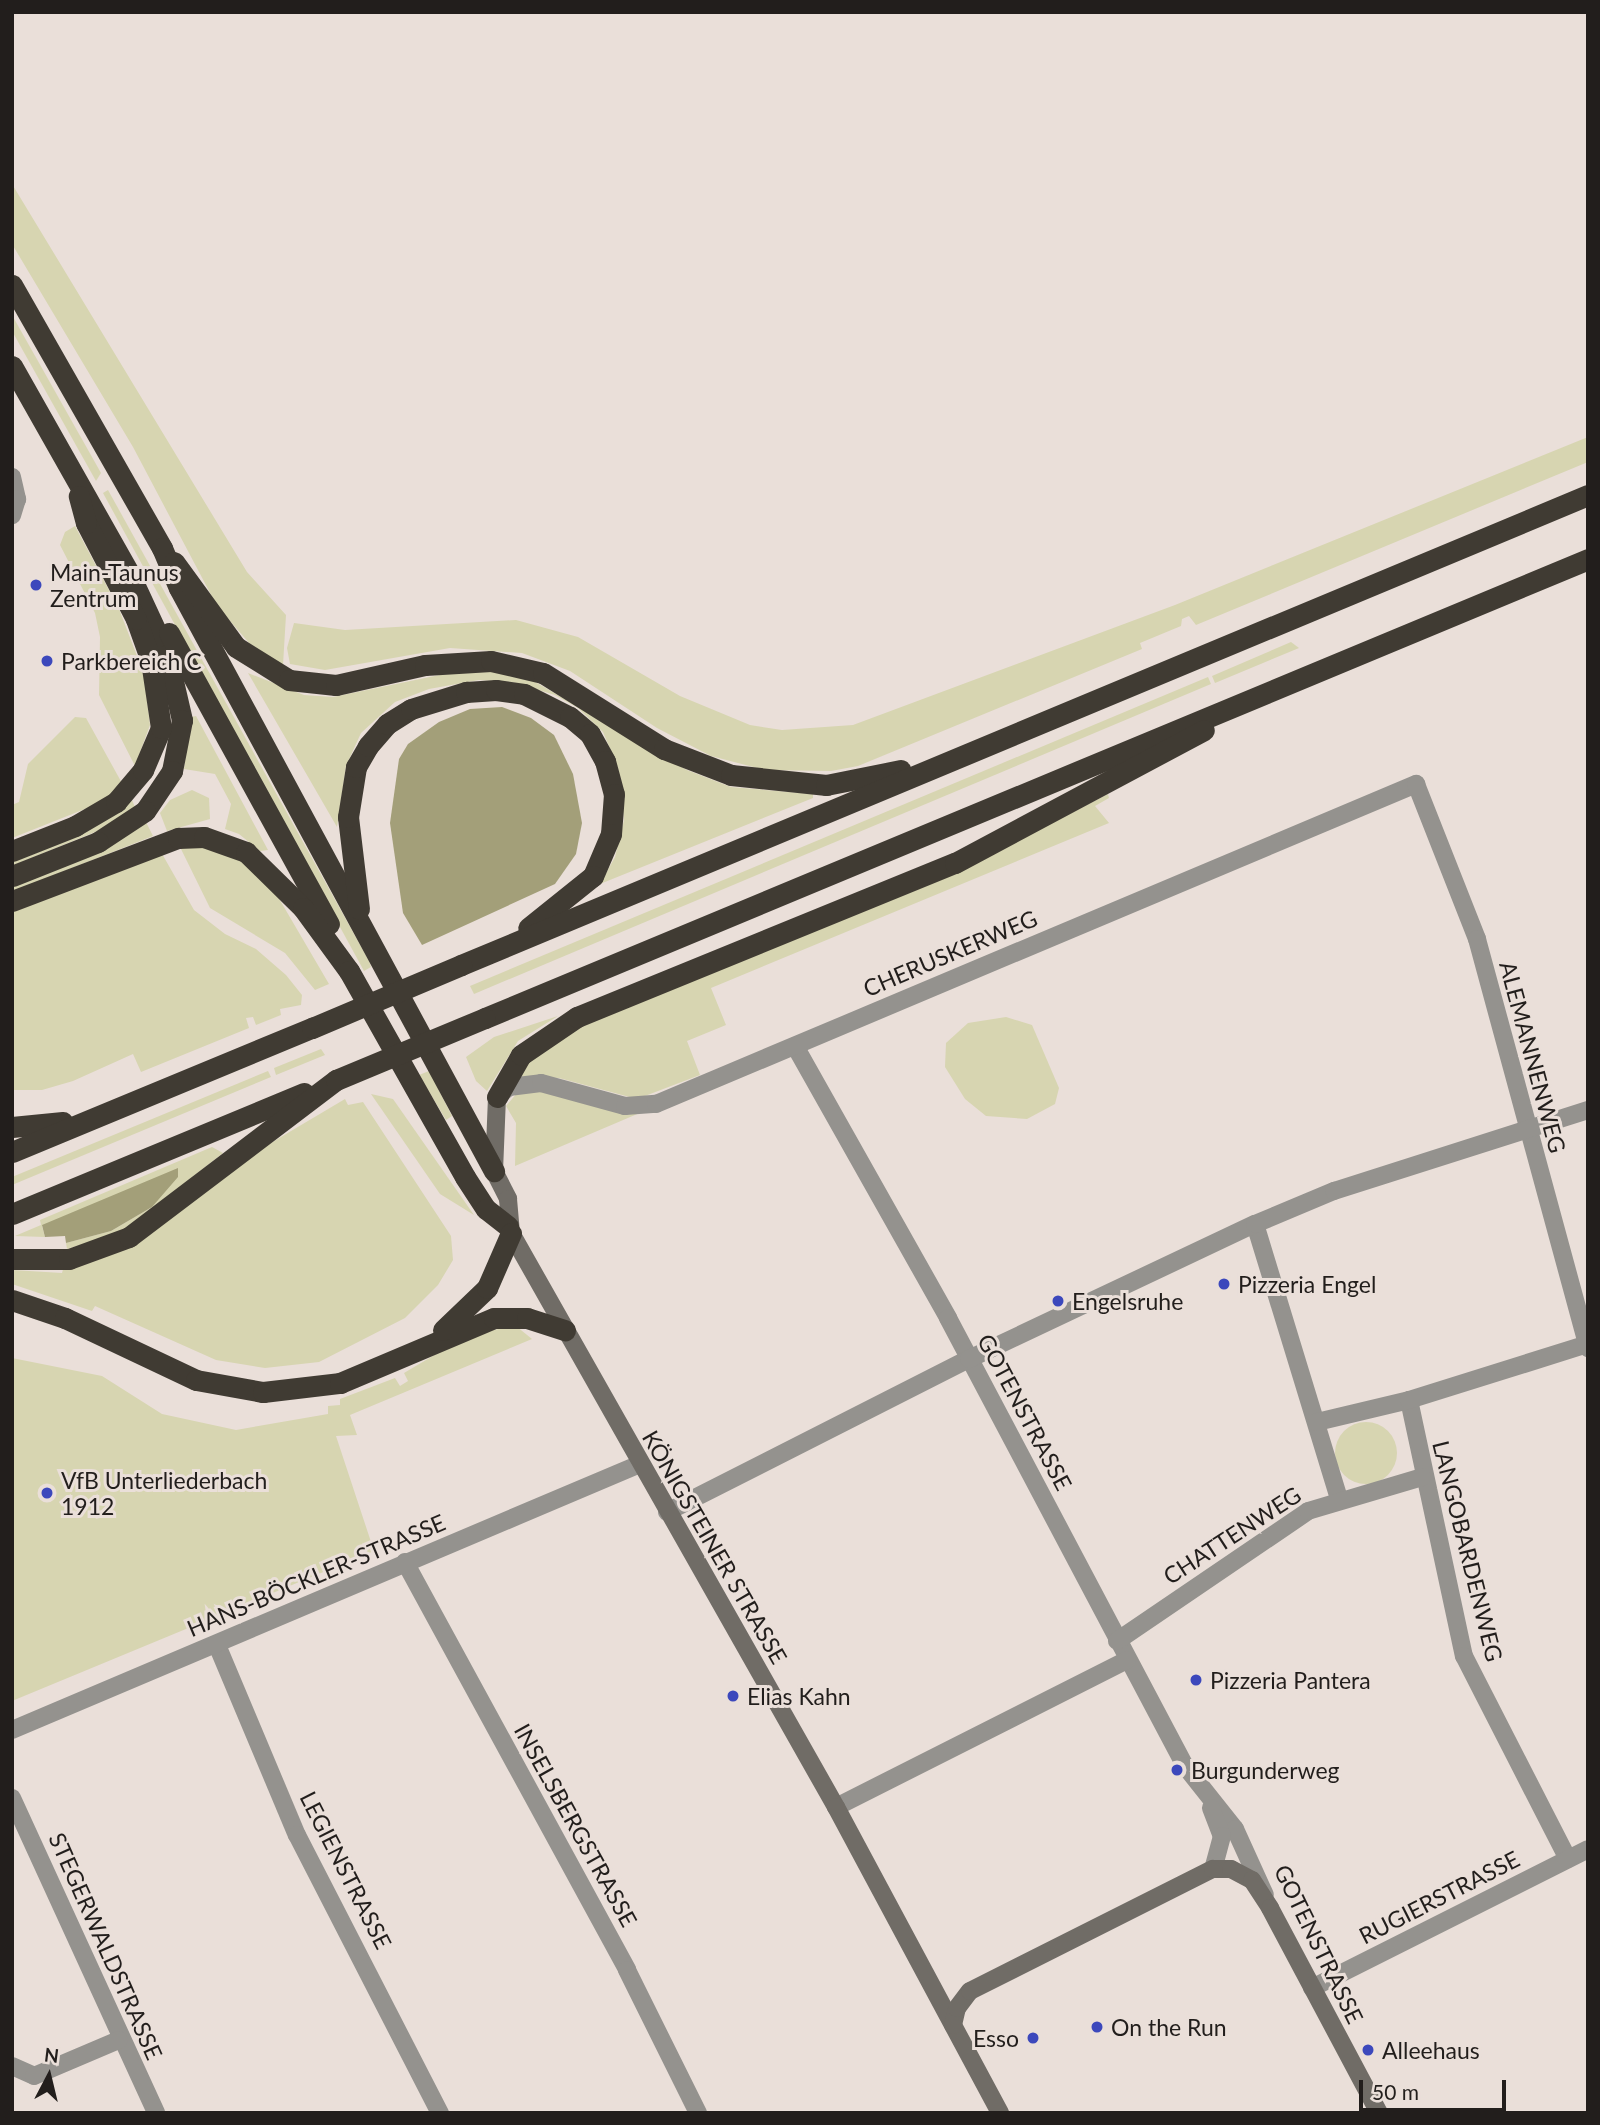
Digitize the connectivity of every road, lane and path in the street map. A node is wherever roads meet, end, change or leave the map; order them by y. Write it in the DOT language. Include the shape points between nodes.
graph roads {
  1 [pos="12,285"];
  2 [pos="12,366"];
  3 [pos="12,477"];
  4 [pos="74,480"];
  5 [pos="1588,495"];
  6 [pos="12,515"];
  7 [pos="162,548"];
  8 [pos="1588,559"];
  9 [pos="130,573"];
  10 [pos="1279,687"];
  11 [pos="971,753"];
  12 [pos="1416,784"];
  13 [pos="12,850"];
  14 [pos="12,876"];
  15 [pos="12,901"];
  16 [pos="362,921"];
  17 [pos="461,965"];
  18 [pos="349,971"];
  19 [pos="795,1046"];
  20 [pos="335,1080"];
  21 [pos="497,1097"];
  22 [pos="113,1110"];
  23 [pos="1588,1110"];
  24 [pos="12,1127"];
  25 [pos="1527,1129"];
  26 [pos="12,1152"];
  27 [pos="494,1171"];
  28 [pos="12,1214"];
  29 [pos="1255,1224"];
  30 [pos="510,1230"];
  31 [pos="12,1259"];
  32 [pos="12,1300"];
  33 [pos="565,1330"];
  34 [pos="1587,1346"];
  35 [pos="420,1349"];
  36 [pos="969,1359"];
  37 [pos="1409,1400"];
  38 [pos="1317,1422"];
  39 [pos="640,1464"];
  40 [pos="1422,1477"];
  41 [pos="1339,1498"];
  42 [pos="667,1512"];
  43 [pos="405,1562"];
  44 [pos="1117,1641"];
  45 [pos="217,1645"];
  46 [pos="1127,1660"];
  47 [pos="12,1730"];
  48 [pos="12,1798"];
  49 [pos="1209,1802"];
  50 [pos="836,1807"];
  51 [pos="1588,1849"];
  52 [pos="1568,1858"];
  53 [pos="1213,1869"];
  54 [pos="1270,1908"];
  55 [pos="929,1980"];
  56 [pos="1311,1988"];
  57 [pos="970,1991"];
  58 [pos="953,2025"];
  59 [pos="120,2040"];
  60 [pos="12,2066"];
  61 [pos="156,2113"];
  62 [pos="440,2113"];
  63 [pos="698,2113"];
  64 [pos="1000,2113"];
  65 [pos="1379,2113"];
  1 -- 7 [label="highway"];
  2 -- 4 [label="highway"];
  3 -- 6 [label="street" via="17,499"];
  4 -- 9 [label="highway" via="101,517"];
  4 -- 13 [label="highway" via="86,523 148,650 159,694 160,728 143,770 116,802 75,826"];
  5 -- 11 [label="highway"];
  7 -- 11 [label="highway" via="193,583 236,647 289,680 336,685 458,661 517,666 570,687 687,761 731,775 793,785 855,782"];
  7 -- 16 [label="highway" via="185,600"];
  8 -- 10 [label="highway"];
  9 -- 14 [label="highway" via="167,655 180,705 181,739 172,771 145,811 120,829"];
  9 -- 18 [label="highway" via="176,645 340,945"];
  10 -- 20 [label="highway, bridge"];
  10 -- 21 [label="highway" via="1122,778 955,863 577,1017 521,1055"];
  11 -- 17 [label="highway"];
  12 -- 19 [label="street, CHERUSKERWEG"];
  12 -- 25 [label="street, ALEMANNENWEG" via="1477,939"];
  15 -- 18 [label="highway" via="158,844 204,837 230,844 258,860 303,908"];
  16 -- 17 [label="highway" via="348,817 356,767 368,746 387,724 440,698 496,690 546,702 590,734 605,761 614,794 611,834 593,876 577,892 534,925"];
  16 -- 27 [label="highway"];
  17 -- 22 [label="highway, bridge"];
  18 -- 30 [label="highway" via="465,1177 486,1209"];
  19 -- 21 [label="street, CHERUSKERWEG" via="646,1106 615,1104 541,1083 509,1087"];
  19 -- 36 [label="street, GOTENSTRASSE"];
  20 -- 28 [label="highway"];
  20 -- 31 [label="highway" via="129,1237 69,1259"];
  21 -- 27 [label="main road"];
  22 -- 24 [label="highway" via="49,1125"];
  22 -- 26 [label="highway"];
  23 -- 25 [label="street"];
  25 -- 29 [label="street" via="1334,1191"];
  25 -- 34 [label="street, ALEMANNENWEG"];
  27 -- 30 [label="main road" via="508,1199"];
  29 -- 36 [label="street"];
  29 -- 38 [label="street"];
  30 -- 33 [label="main road, KÖNIGSTEINER STRASSE"];
  30 -- 35 [label="highway" via="487,1288"];
  32 -- 35 [label="highway" via="75,1322 177,1373 237,1390 285,1392 340,1383"];
  33 -- 35 [label="highway" via="504,1317 460,1330"];
  33 -- 39 [label="main road, KÖNIGSTEINER STRASSE"];
  34 -- 37 [label="street"];
  36 -- 42 [label="street"];
  36 -- 44 [label="street, GOTENSTRASSE"];
  37 -- 38 [label="street"];
  37 -- 40 [label="street, LANGOBARDENWEG"];
  38 -- 41 [label="street"];
  39 -- 42 [label="main road, KÖNIGSTEINER STRASSE"];
  39 -- 43 [label="street, HANS-BÖCKLER-STRASSE"];
  40 -- 41 [label="street, CHATTENWEG"];
  40 -- 52 [label="street, LANGOBARDENWEG" via="1464,1656"];
  41 -- 44 [label="street, CHATTENWEG" via="1308,1511"];
  42 -- 50 [label="main road, KÖNIGSTEINER STRASSE"];
  43 -- 45 [label="street, HANS-BÖCKLER-STRASSE"];
  43 -- 63 [label="street, INSELSBERGSTRASSE" via="627,1970"];
  44 -- 46 [label="street, GOTENSTRASSE"];
  45 -- 47 [label="street, HANS-BÖCKLER-STRASSE"];
  45 -- 62 [label="street, LEGIENSTRASSE" via="297,1835"];
  46 -- 49 [label="street, GOTENSTRASSE"];
  46 -- 50 [label="street"];
  48 -- 59 [label="street, STEGERWALDSTRASSE"];
  49 -- 53 [label="street, GOTENSTRASSE" via="1222,1836"];
  49 -- 54 [label="street, GOTENSTRASSE" via="1235,1829"];
  50 -- 55 [label="main road, KÖNIGSTEINER STRASSE"];
  51 -- 52 [label="street, RUGIERSTRASSE"];
  52 -- 56 [label="street, RUGIERSTRASSE"];
  53 -- 54 [label="main road" via="1242,1873"];
  53 -- 57 [label="main road"];
  54 -- 56 [label="main road, GOTENSTRASSE"];
  55 -- 57 [label="main road" via="952,1990"];
  55 -- 58 [label="main road, KÖNIGSTEINER STRASSE"];
  56 -- 65 [label="main road, GOTENSTRASSE"];
  57 -- 58 [label="main road" via="957,2008"];
  58 -- 64 [label="main road, KÖNIGSTEINER STRASSE"];
  59 -- 60 [label="street" via="34,2076"];
  59 -- 61 [label="street, STEGERWALDSTRASSE"];
}
